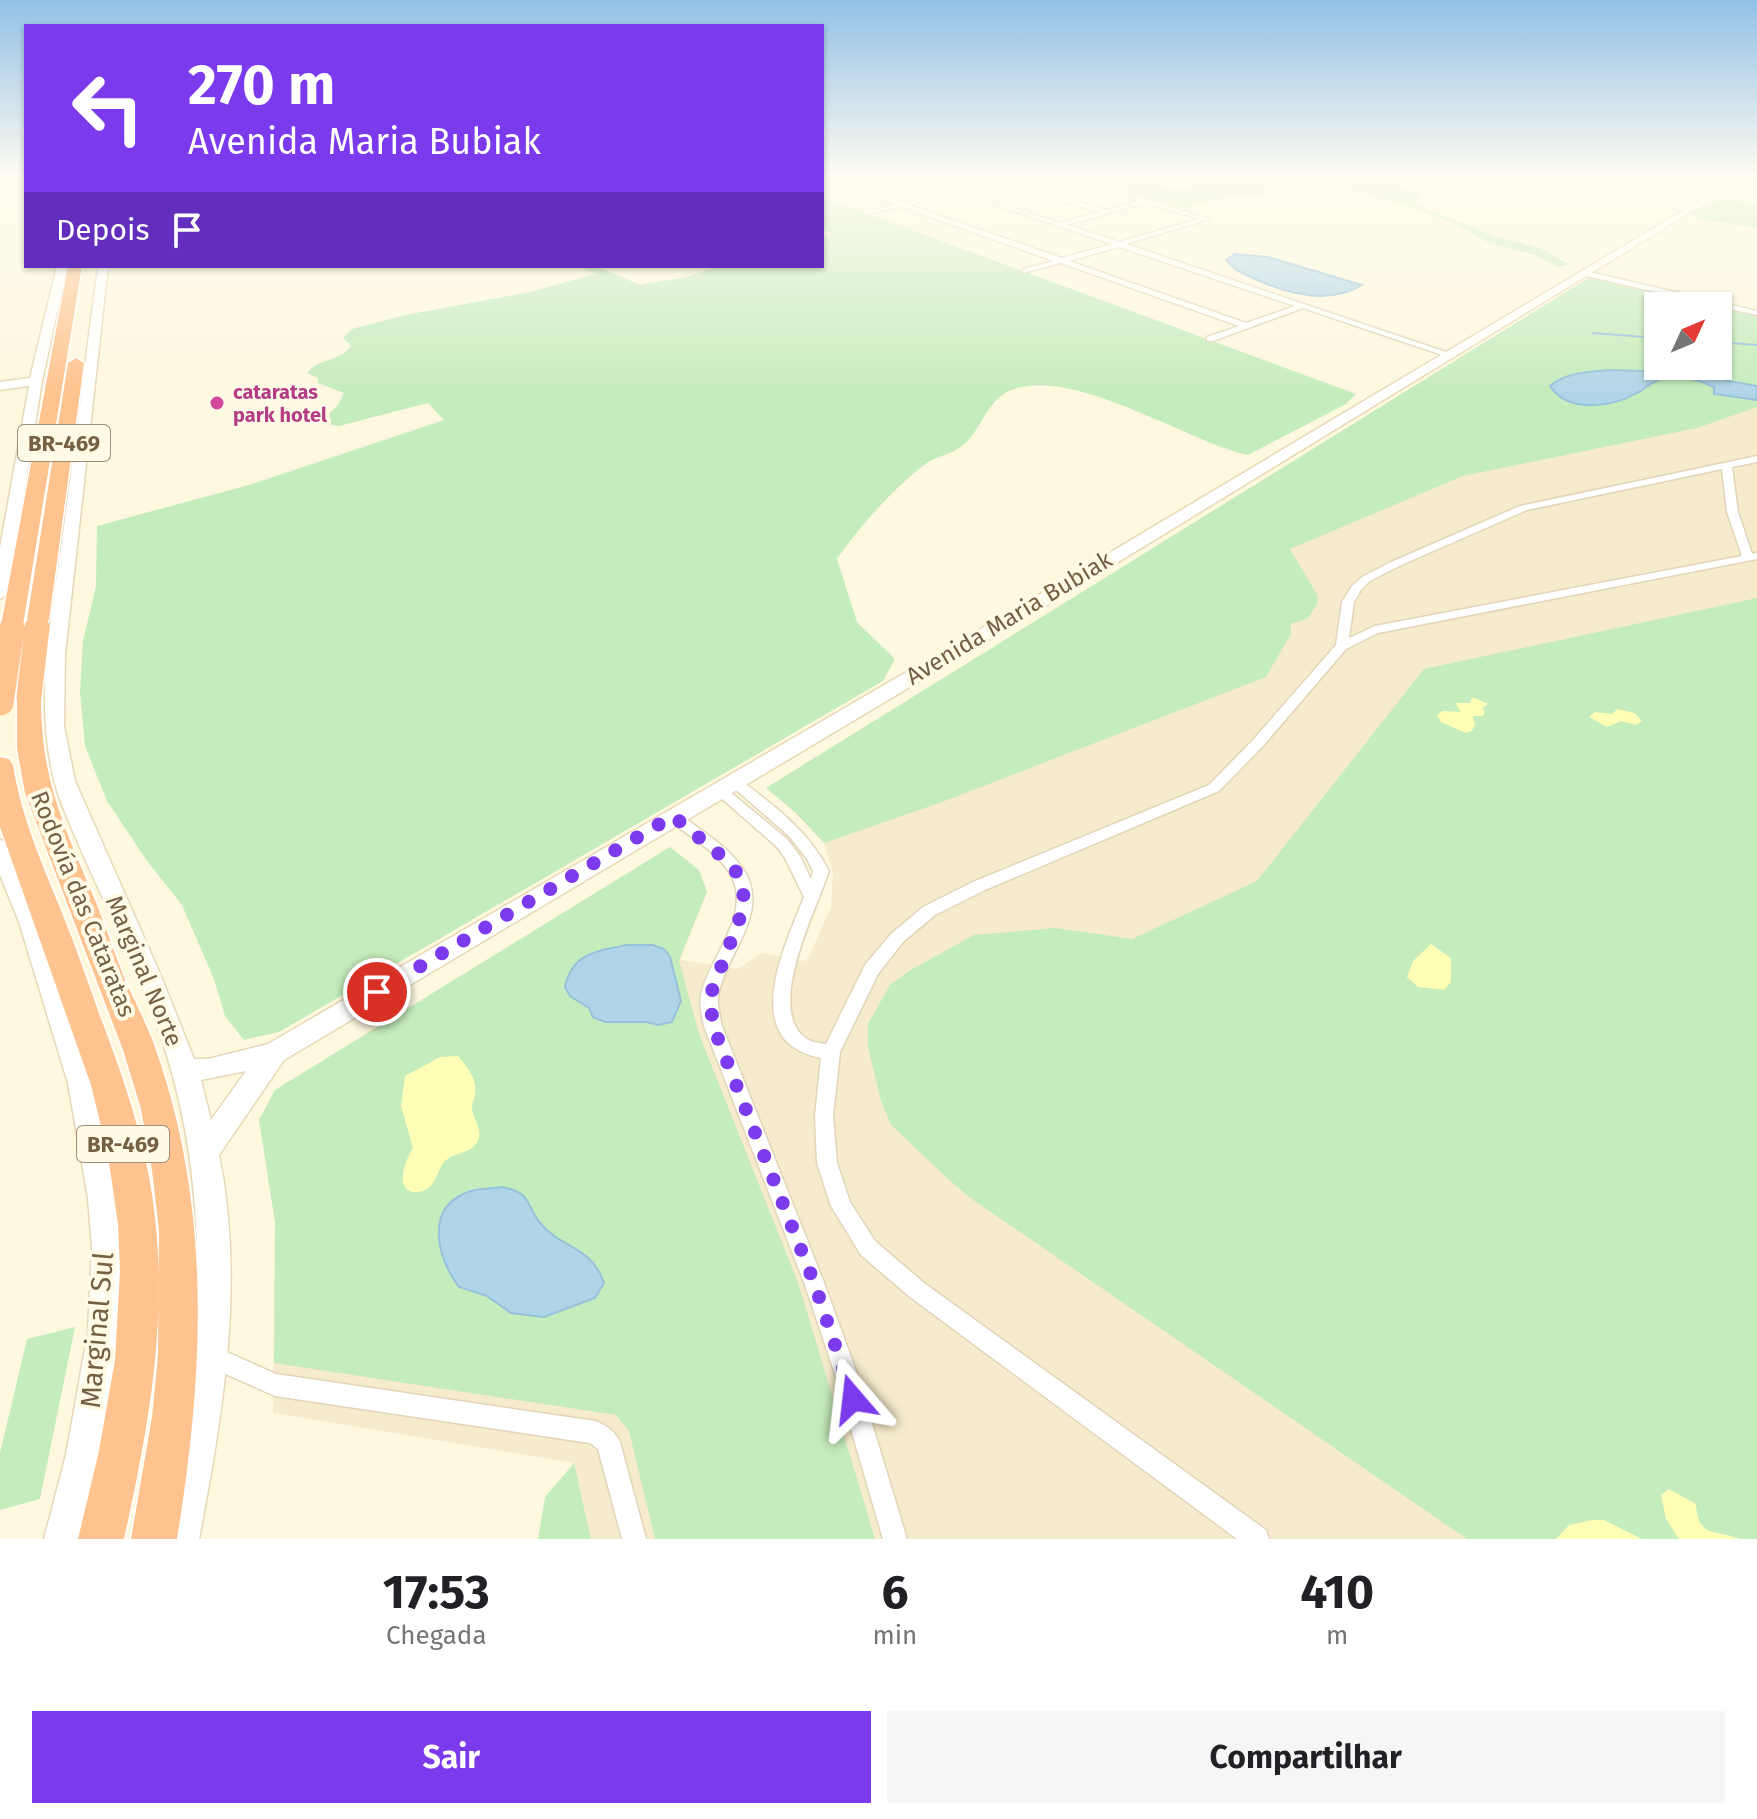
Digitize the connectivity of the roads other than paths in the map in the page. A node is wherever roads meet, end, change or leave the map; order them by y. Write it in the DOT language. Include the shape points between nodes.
graph roads {
  1 [pos="1034,251"];
  2 [pos="1097,251"];
  3 [pos="1141,251"];
  4 [pos="1622,251"];
  5 [pos="1062,261"];
  6 [pos="62,268"];
  7 [pos="75,268"];
  8 [pos="90,268"];
  9 [pos="103,268"];
  10 [pos="1026,271"];
  11 [pos="1585,273"];
  12 [pos="1304,305"];
  13 [pos="1757,313"];
  14 [pos="1247,326"];
  15 [pos="1210,339"];
  16 [pos="1448,354"];
  17 [pos="75,371"];
  18 [pos="36,381"];
  19 [pos="2,392"];
  20 [pos="88,394"];
  21 [pos="52,400"];
  22 [pos="27,431"];
  23 [pos="1757,459"];
  24 [pos="1727,467"];
  25 [pos="1752,556"];
  26 [pos="1,589"];
  27 [pos="60,630"];
  28 [pos="6,634"];
  29 [pos="1342,646"];
  30 [pos="56,677"];
  31 [pos="0,688"];
  32 [pos="1,703"];
  33 [pos="0,713"];
  34 [pos="0,765"];
  35 [pos="726,786"];
  36 [pos="673,816"];
  37 [pos="0,847"];
  38 [pos="831,1052"];
  39 [pos="275,1053"];
  40 [pos="185,1069"];
  41 [pos="205,1152"];
  42 [pos="210,1356"];
  43 [pos="61,1539"];
  44 [pos="101,1539"];
  45 [pos="154,1539"];
  46 [pos="182,1539"];
  47 [pos="634,1539"];
  48 [pos="895,1539"];
  49 [pos="1257,1539"];
  1 -- 5 [label="street"];
  2 -- 5 [label="street"];
  3 -- 12 [label="street"];
  4 -- 11 [label="street, Avenida Maria Bubiak"];
  5 -- 10 [label="street"];
  5 -- 14 [label="street"];
  6 -- 18 [label="street, BR-469"];
  7 -- 21 [label="highway, BR-469"];
  8 -- 17 [label="highway, Rodovía das Cataratas / BR-469"];
  9 -- 20 [label="street, Marginal Norte"];
  11 -- 13 [label="street"];
  11 -- 16 [label="street, Avenida Maria Bubiak"];
  12 -- 14 [label="street"];
  12 -- 16 [label="street"];
  14 -- 15 [label="street"];
  16 -- 35 [label="street, Avenida Maria Bubiak"];
  17 -- 20 [label="highway"];
  17 -- 45 [label="highway, Rodovía das Cataratas / BR-469, bridge" via="38,620 29,748 40,805 141,1052 171,1165 180,1303 168,1463"];
  18 -- 19 [label="street"];
  18 -- 22 [label="street, BR-469" via="25,403"];
  20 -- 27 [label="street, Marginal Norte"];
  21 -- 22 [label="highway"];
  21 -- 28 [label="highway, BR-469"];
  22 -- 26 [label="street, BR-469"];
  23 -- 24 [label="street"];
  24 -- 25 [label="street" via="1732,517"];
  24 -- 29 [label="street" via="1524,508 1395,564 1356,588 1348,602"];
  25 -- 29 [label="street" via="1389,625"];
  27 -- 28 [label="street"];
  27 -- 30 [label="street, Marginal Norte"];
  28 -- 32 [label="highway, BR-469, bridge"];
  29 -- 38 [label="street" via="1214,788 929,911 871,970"];
  30 -- 31 [label="street"];
  30 -- 40 [label="street, Marginal Norte" via="55,730 68,795"];
  32 -- 33 [label="highway, BR-469"];
  34 -- 44 [label="highway, Rodovía das Cataratas / BR-469" via="16,841 105,1072 131,1181 139,1270 138,1347"];
  35 -- 36 [label="street, Avenida Maria Bubiak"];
  35 -- 38 [label="street" via="792,856 812,898 787,957 784,1016 796,1041"];
  36 -- 39 [label="street, Avenida Maria Bubiak"];
  36 -- 48 [label="street" via="725,859 743,888 744,907 710,996 713,1026 815,1285"];
  37 -- 43 [label="street, Marginal Sul / BR-469" via="30,922 81,1083 104,1211 103,1332 83,1455"];
  38 -- 49 [label="street" via="824,1116 827,1163 841,1206 868,1248 917,1290"];
  39 -- 40 [label="street" via="208,1070"];
  39 -- 41 [label="street"];
  40 -- 41 [label="street, Marginal Norte"];
  41 -- 42 [label="street, Marginal Norte" via="214,1298"];
  42 -- 46 [label="street, Marginal Norte"];
  42 -- 47 [label="street" via="275,1385 595,1432 608,1442"];
}
